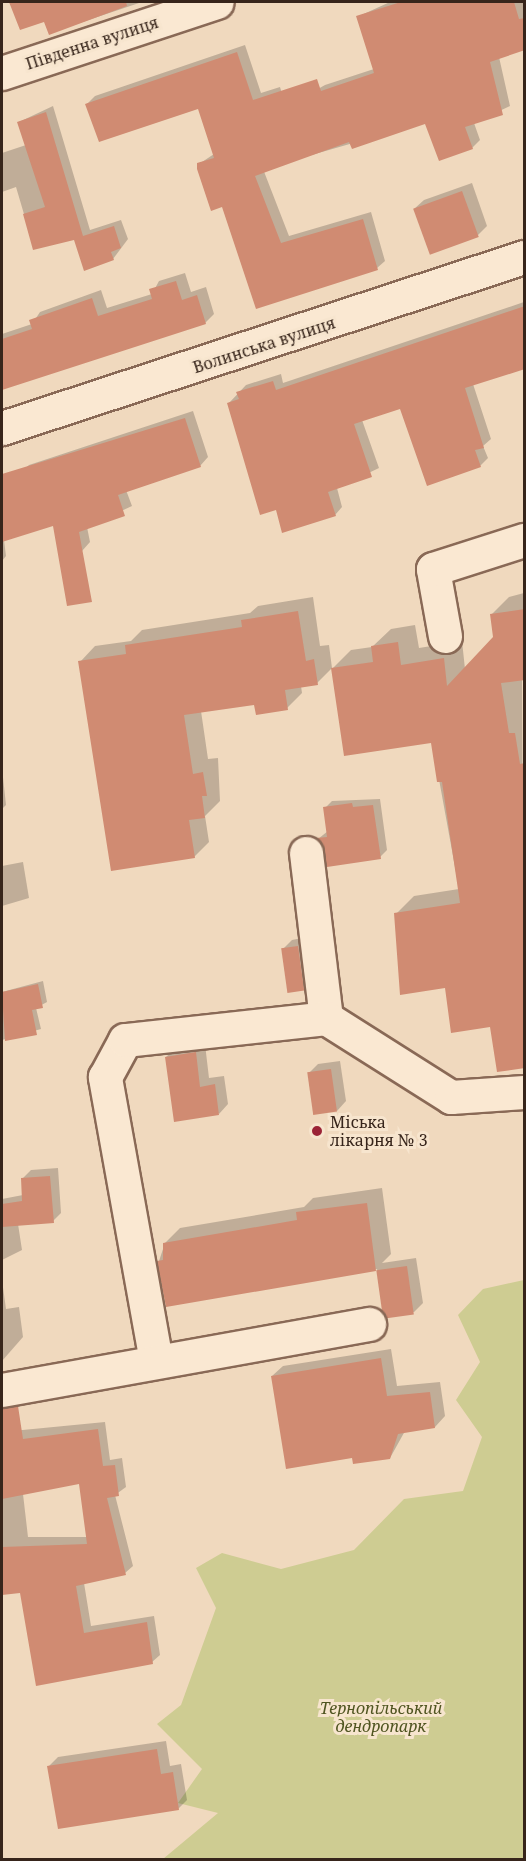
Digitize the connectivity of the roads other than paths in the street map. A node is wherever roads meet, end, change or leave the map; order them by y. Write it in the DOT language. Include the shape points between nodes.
graph roads {
  1 [pos="217,2"];
  2 [pos="2,73"];
  3 [pos="525,257"];
  4 [pos="2,428"];
  5 [pos="525,540"];
  6 [pos="445,636"];
  7 [pos="306,853"];
  8 [pos="326,1018"];
  9 [pos="525,1092"];
  10 [pos="369,1324"];
  11 [pos="156,1361"];
  12 [pos="2,1390"];
  1 -- 2 [label="street, Південна вулиця"];
  3 -- 4 [label="street, Волинська вулиця"];
  5 -- 6 [label="street" via="433,569"];
  7 -- 8 [label="street"];
  8 -- 9 [label="street" via="451,1097"];
  8 -- 11 [label="street" via="125,1040 105,1077"];
  10 -- 11 [label="street"];
  11 -- 12 [label="street"];
}
